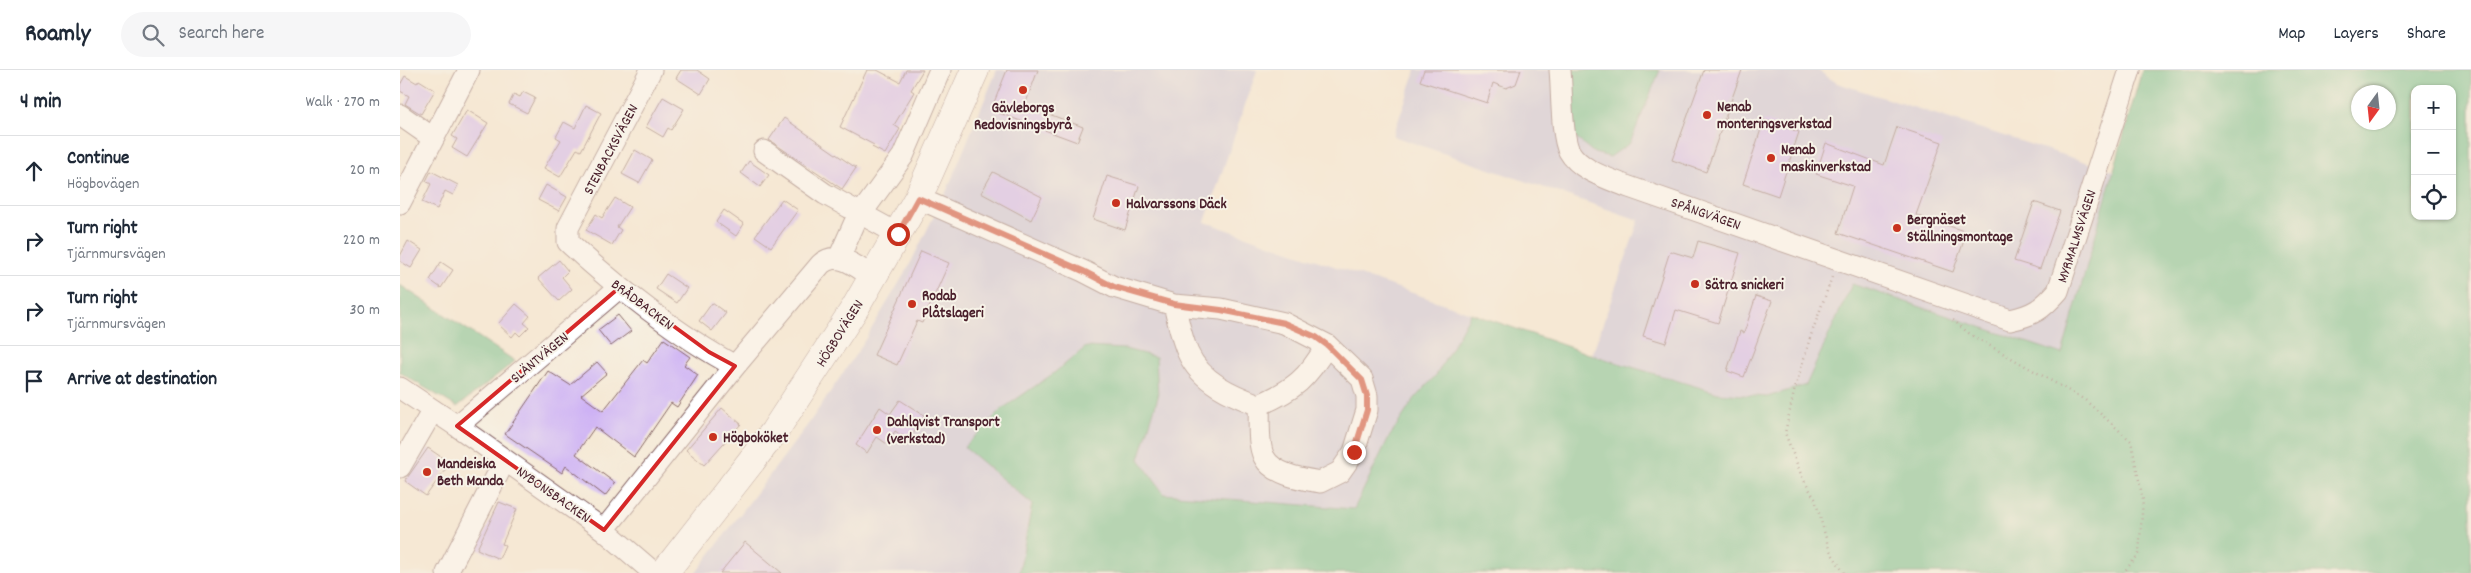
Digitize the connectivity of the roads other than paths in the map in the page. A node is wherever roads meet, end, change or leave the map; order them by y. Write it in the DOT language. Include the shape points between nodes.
graph roads {
  1 [pos="469,70"];
  2 [pos="652,70"];
  3 [pos="940,70"];
  4 [pos="976,70"];
  5 [pos="1560,70"];
  6 [pos="2130,70"];
  7 [pos="400,115"];
  8 [pos="433,138"];
  9 [pos="764,150"];
  10 [pos="918,198"];
  11 [pos="400,203"];
  12 [pos="862,213"];
  13 [pos="568,228"];
  14 [pos="898,234"];
  15 [pos="839,258"];
  16 [pos="873,277"];
  17 [pos="620,287"];
  18 [pos="1926,290"];
  19 [pos="1174,304"];
  20 [pos="1327,345"];
  21 [pos="735,366"];
  22 [pos="400,388"];
  23 [pos="1259,405"];
  24 [pos="433,410"];
  25 [pos="457,426"];
  26 [pos="505,460"];
  27 [pos="400,467"];
  28 [pos="604,530"];
  29 [pos="447,573"];
  30 [pos="654,573"];
  31 [pos="664,573"];
  1 -- 8 [label="street"];
  2 -- 13 [label="street, STENBACKSVÄGEN"];
  3 -- 12 [label="street" via="902,156"];
  4 -- 10 [label="main road, HÖGBOVÄGEN"];
  5 -- 18 [label="street, SPÅNGVÄGEN" via="1565,138 1569,151 1589,169 1629,187"];
  6 -- 18 [label="street, MYRMALMSVÄGEN" via="2058,292 2030,316 2010,320"];
  7 -- 8 [label="street"];
  8 -- 11 [label="street"];
  9 -- 12 [label="street" via="825,194"];
  10 -- 14 [label="main road, HÖGBOVÄGEN"];
  10 -- 19 [label="street" via="1114,287"];
  12 -- 14 [label="street"];
  12 -- 15 [label="street"];
  13 -- 17 [label="street, BRÅDBACKEN" via="568,242"];
  14 -- 16 [label="main road, HÖGBOVÄGEN"];
  15 -- 16 [label="street"];
  15 -- 21 [label="street" via="821,264"];
  16 -- 31 [label="main road, HÖGBOVÄGEN" via="774,432"];
  17 -- 21 [label="street, BRÅDBACKEN" via="709,352"];
  17 -- 25 [label="street, SLÄNTVÄGEN"];
  19 -- 20 [label="street" via="1284,323"];
  19 -- 23 [label="street" via="1188,354 1205,377 1239,398"];
  20 -- 23 [label="street" via="1302,380 1287,392"];
  20 -- 23 [label="street" via="1362,380 1367,396 1367,410 1354,452 1340,472 1320,482 1279,471 1264,457"];
  21 -- 28 [label="street"];
  22 -- 24 [label="street, NYBONSBACKEN"];
  24 -- 25 [label="street, NYBONSBACKEN"];
  24 -- 27 [label="street"];
  25 -- 26 [label="street, NYBONSBACKEN"];
  26 -- 28 [label="street, NYBONSBACKEN"];
  26 -- 29 [label="street"];
  28 -- 30 [label="street, NYBONSBACKEN"];
}
